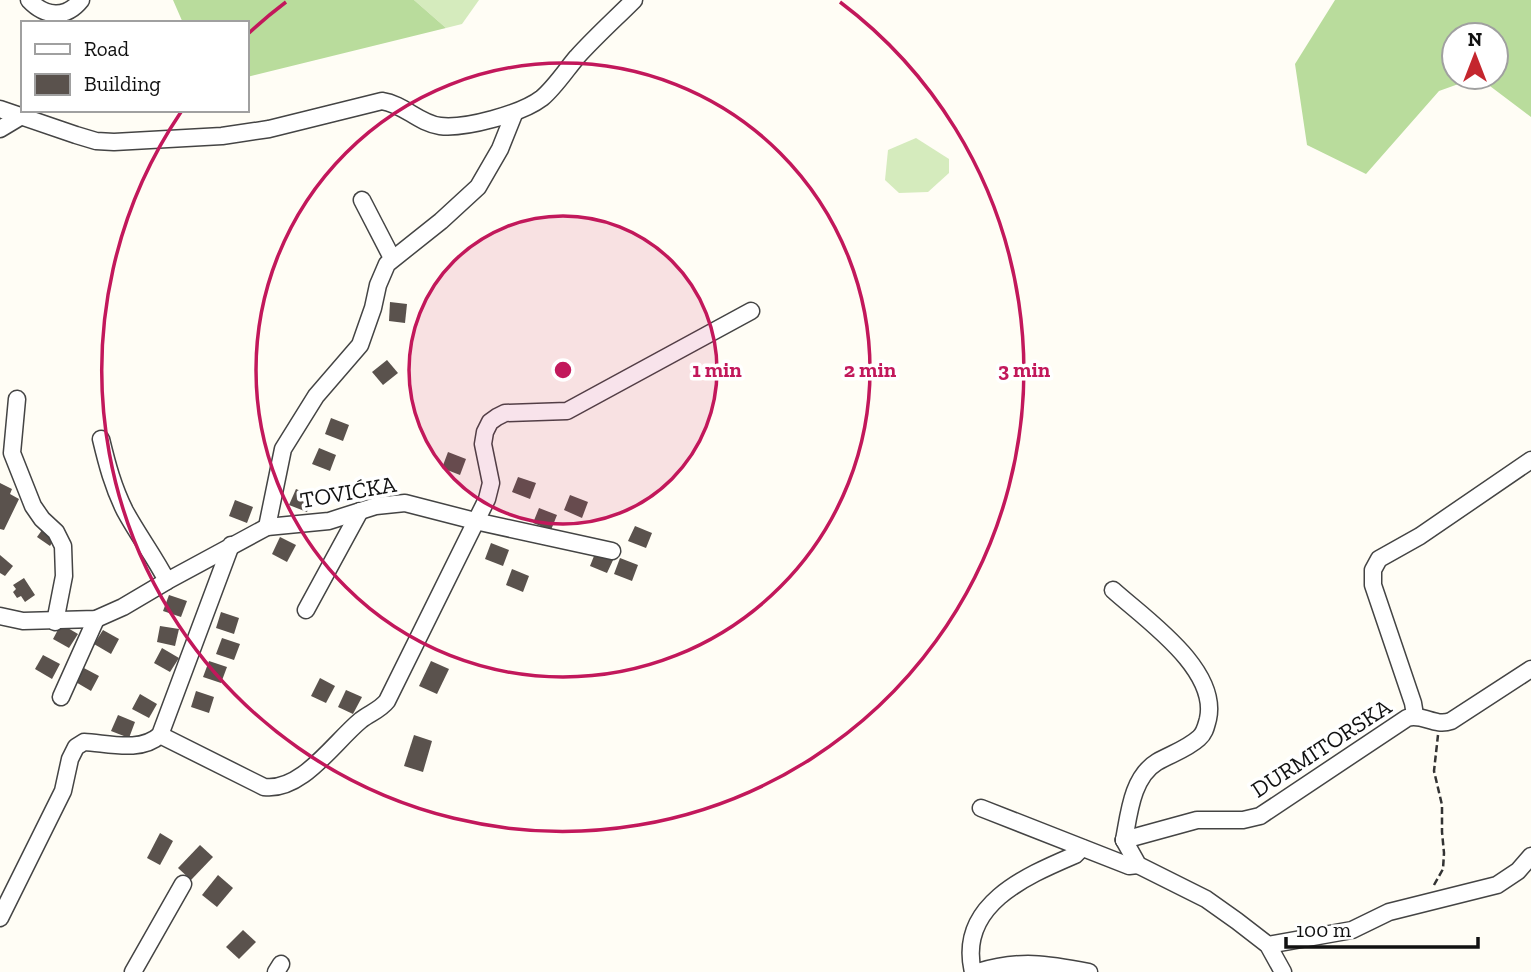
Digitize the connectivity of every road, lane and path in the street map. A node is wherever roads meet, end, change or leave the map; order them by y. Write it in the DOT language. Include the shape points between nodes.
graph roads {
  1 [pos="29,0"];
  2 [pos="634,0"];
  3 [pos="77,10"];
  4 [pos="0,109"];
  5 [pos="26,113"];
  6 [pos="514,114"];
  7 [pos="0,129"];
  8 [pos="362,200"];
  9 [pos="392,258"];
  10 [pos="751,311"];
  11 [pos="17,399"];
  12 [pos="101,439"];
  13 [pos="6,454"];
  14 [pos="1531,460"];
  15 [pos="360,511"];
  16 [pos="475,521"];
  17 [pos="267,527"];
  18 [pos="231,545"];
  19 [pos="612,551"];
  20 [pos="167,581"];
  21 [pos="1113,590"];
  22 [pos="306,610"];
  23 [pos="0,616"];
  24 [pos="96,619"];
  25 [pos="55,622"];
  26 [pos="1531,669"];
  27 [pos="61,698"];
  28 [pos="1415,715"];
  29 [pos="1439,724"];
  30 [pos="160,735"];
  31 [pos="981,808"];
  32 [pos="1124,840"];
  33 [pos="1082,848"];
  34 [pos="1531,856"];
  35 [pos="1138,865"];
  36 [pos="183,884"];
  37 [pos="1418,904"];
  38 [pos="0,918"];
  39 [pos="1268,945"];
  40 [pos="133,972"];
  41 [pos="976,972"];
  42 [pos="1088,972"];
  43 [pos="1283,972"];
  1 -- 3 [label="street" via="38,9 56,14"];
  2 -- 6 [label="street" via="542,97"];
  4 -- 5 [label="street"];
  5 -- 6 [label="street" via="86,138 114,142 269,129 382,101 444,127"];
  5 -- 7 [label="street"];
  6 -- 9 [label="street" via="478,187"];
  8 -- 9 [label="street"];
  9 -- 17 [label="street" via="378,285 360,345 316,397 283,449"];
  10 -- 16 [label="street" via="567,411 505,413 490,422 483,444 491,483"];
  11 -- 13 [label="street"];
  12 -- 20 [label="street" via="110,478 125,512"];
  13 -- 25 [label="street" via="33,506 63,546 64,576"];
  14 -- 28 [label="street" via="1379,559 1373,570 1373,585"];
  15 -- 16 [label="street, TOVIĆKA" via="405,503"];
  15 -- 17 [label="street, TOVIĆKA" via="328,521"];
  15 -- 22 [label="street"];
  16 -- 19 [label="street, TOVIĆKA"];
  16 -- 30 [label="street" via="387,701 318,763 283,787 264,787"];
  17 -- 18 [label="street, TOVIĆKA"];
  18 -- 20 [label="street, TOVIĆKA"];
  18 -- 30 [label="street"];
  20 -- 24 [label="street, TOVIĆKA"];
  21 -- 32 [label="street" via="1190,660 1210,710 1200,737 1154,764 1140,781"];
  23 -- 25 [label="street, TOVIĆKA"];
  24 -- 25 [label="street, TOVIĆKA"];
  24 -- 27 [label="street"];
  26 -- 29 [label="street" via="1451,721"];
  28 -- 29 [label="street, DURMITORSKA"];
  28 -- 32 [label="street, DURMITORSKA" via="1260,816 1197,820"];
  29 -- 37 [label="path" via="1434,771 1443,805 1443,869"];
  30 -- 38 [label="street" via="142,745 84,742 76,747 64,791"];
  31 -- 33 [label="street"];
  32 -- 35 [label="street"];
  33 -- 35 [label="street" via="1129,866"];
  33 -- 41 [label="street" via="1011,886 994,901 973,940 971,961"];
  34 -- 37 [label="street" via="1497,885"];
  35 -- 39 [label="street" via="1206,900"];
  36 -- 40 [label="street"];
  37 -- 39 [label="street" via="1352,930"];
  39 -- 43 [label="street"];
  41 -- 42 [label="street" via="1017,963"];
}
